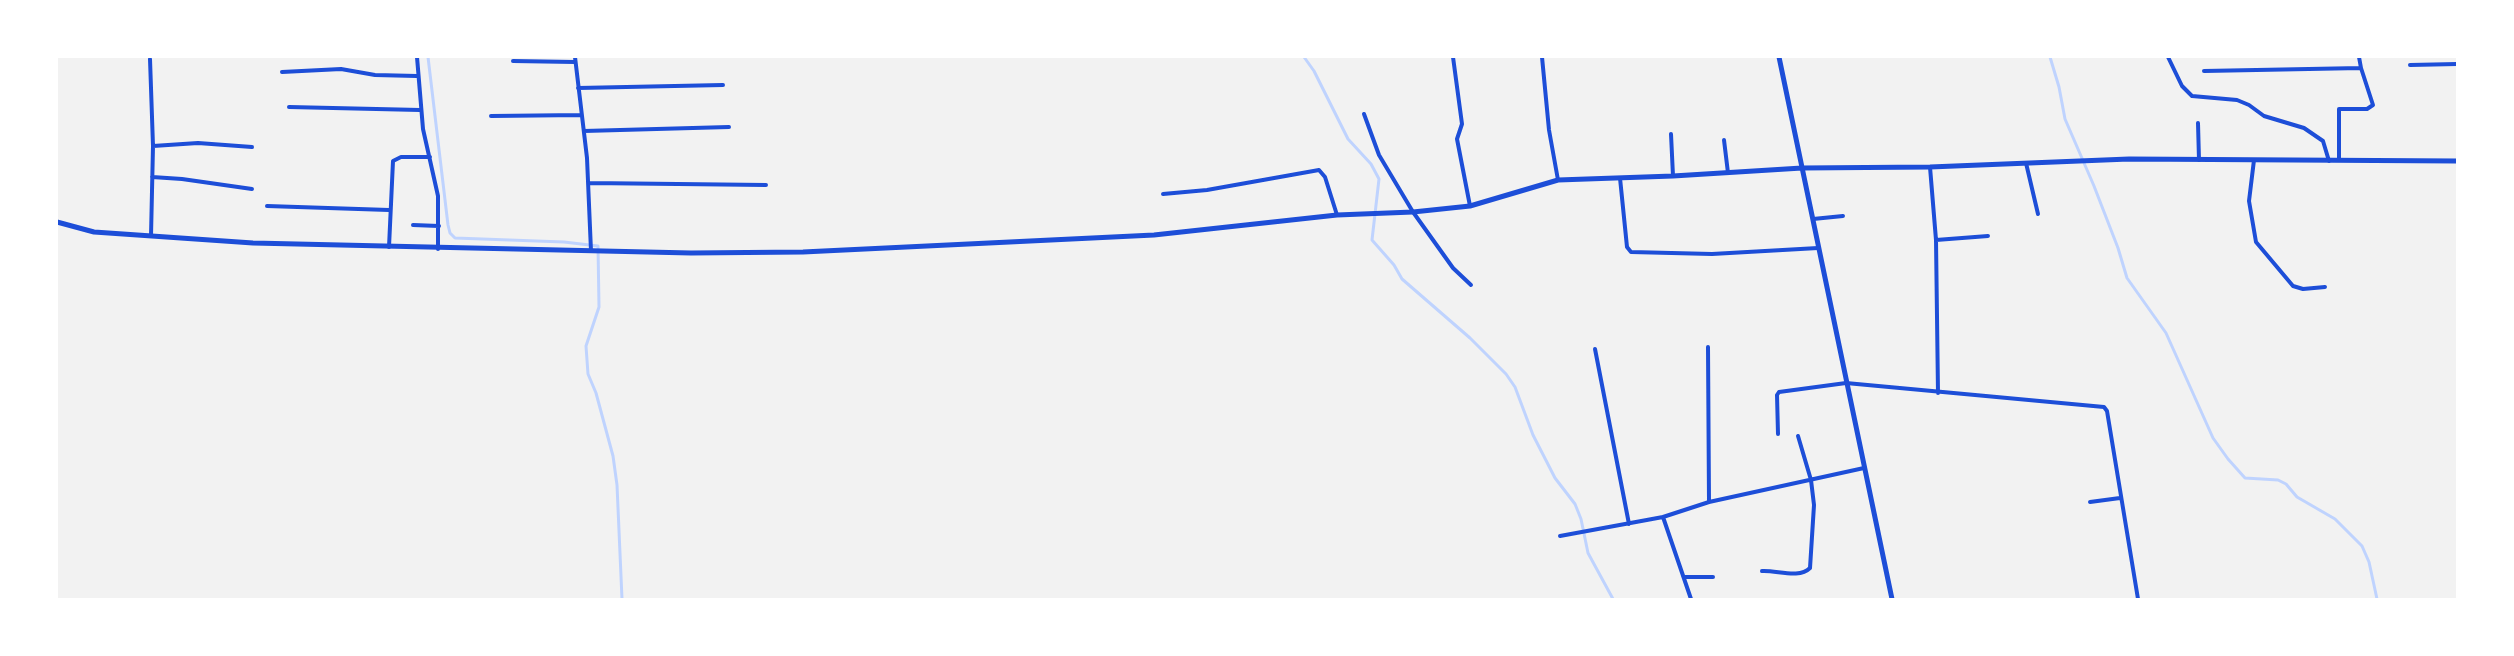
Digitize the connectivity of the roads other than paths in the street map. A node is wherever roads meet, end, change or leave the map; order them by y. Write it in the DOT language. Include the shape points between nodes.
graph roads {
  1 [pos="417,57"];
  2 [pos="1453,57"];
  3 [pos="1542,57"];
  4 [pos="1779,57"];
  5 [pos="2168,57"];
  6 [pos="2359,57"];
  7 [pos="150,59"];
  8 [pos="575,60"];
  9 [pos="513,61"];
  10 [pos="2457,64"];
  11 [pos="2410,65"];
  12 [pos="2361,68"];
  13 [pos="2204,71"];
  14 [pos="282,72"];
  15 [pos="417,76"];
  16 [pos="723,85"];
  17 [pos="578,88"];
  18 [pos="289,107"];
  19 [pos="420,110"];
  20 [pos="1364,114"];
  21 [pos="581,115"];
  22 [pos="491,116"];
  23 [pos="2198,123"];
  24 [pos="729,127"];
  25 [pos="584,131"];
  26 [pos="1671,134"];
  27 [pos="1724,140"];
  28 [pos="153,146"];
  29 [pos="252,147"];
  30 [pos="430,157"];
  31 [pos="2199,160"];
  32 [pos="2254,160"];
  33 [pos="2329,162"];
  34 [pos="2339,162"];
  35 [pos="2457,162"];
  36 [pos="2026,163"];
  37 [pos="1930,167"];
  38 [pos="1802,168"];
  39 [pos="1728,174"];
  40 [pos="1673,176"];
  41 [pos="152,177"];
  42 [pos="1620,178"];
  43 [pos="1558,180"];
  44 [pos="589,183"];
  45 [pos="766,185"];
  46 [pos="252,189"];
  47 [pos="1163,194"];
  48 [pos="267,206"];
  49 [pos="1470,206"];
  50 [pos="389,210"];
  51 [pos="1413,212"];
  52 [pos="1337,214"];
  53 [pos="2038,214"];
  54 [pos="1843,216"];
  55 [pos="1813,219"];
  56 [pos="57,222"];
  57 [pos="413,225"];
  58 [pos="439,226"];
  59 [pos="151,236"];
  60 [pos="1988,236"];
  61 [pos="1936,240"];
  62 [pos="388,248"];
  63 [pos="438,249"];
  64 [pos="1818,249"];
  65 [pos="591,251"];
  66 [pos="1471,285"];
  67 [pos="2325,287"];
  68 [pos="1708,347"];
  69 [pos="1595,349"];
  70 [pos="1846,383"];
  71 [pos="1938,393"];
  72 [pos="1778,434"];
  73 [pos="1798,435"];
  74 [pos="1864,468"];
  75 [pos="1811,480"];
  76 [pos="2120,498"];
  77 [pos="1709,502"];
  78 [pos="2090,502"];
  79 [pos="1662,517"];
  80 [pos="1629,524"];
  81 [pos="1560,536"];
  82 [pos="1762,572"];
  83 [pos="1684,577"];
  84 [pos="1713,577"];
  85 [pos="1691,599"];
  86 [pos="1892,599"];
  87 [pos="2138,599"];
  1 -- 15 [label="street"];
  2 -- 49 [label="street" via="1462,124 1457,137"];
  3 -- 43 [label="street"];
  4 -- 38 [label="main road"];
  5 -- 33 [label="street" via="2192,96 2236,100 2264,116 2304,128 2323,141"];
  6 -- 12 [label="street"];
  7 -- 28 [label="street"];
  8 -- 9 [label="street"];
  8 -- 17 [label="street"];
  10 -- 11 [label="street"];
  12 -- 13 [label="street"];
  12 -- 34 [label="street" via="2373,105 2367,109 2339,109"];
  14 -- 15 [label="street" via="341,69"];
  15 -- 19 [label="street"];
  16 -- 17 [label="street"];
  17 -- 21 [label="street"];
  18 -- 19 [label="street"];
  19 -- 30 [label="street"];
  20 -- 51 [label="street" via="1379,155"];
  21 -- 22 [label="street"];
  21 -- 25 [label="street"];
  23 -- 31 [label="street"];
  24 -- 25 [label="street"];
  25 -- 44 [label="street"];
  26 -- 40 [label="street"];
  27 -- 39 [label="street"];
  28 -- 29 [label="street" via="198,143"];
  28 -- 41 [label="street"];
  30 -- 50 [label="street" via="394,160"];
  30 -- 58 [label="street"];
  31 -- 32 [label="main road"];
  31 -- 36 [label="main road"];
  32 -- 33 [label="main road"];
  32 -- 67 [label="street" via="2249,201 2256,242 2294,286"];
  33 -- 34 [label="main road"];
  34 -- 35 [label="main road"];
  36 -- 37 [label="main road"];
  36 -- 53 [label="street"];
  37 -- 38 [label="main road"];
  37 -- 61 [label="street"];
  38 -- 39 [label="main road"];
  38 -- 55 [label="main road"];
  39 -- 40 [label="main road"];
  40 -- 42 [label="main road"];
  41 -- 46 [label="street"];
  41 -- 59 [label="street"];
  42 -- 43 [label="main road"];
  42 -- 64 [label="street" via="1627,247 1631,252 1712,254"];
  43 -- 49 [label="main road"];
  44 -- 45 [label="street"];
  44 -- 65 [label="street"];
  47 -- 52 [label="street" via="1319,170"];
  48 -- 50 [label="street"];
  49 -- 51 [label="main road"];
  50 -- 62 [label="street"];
  51 -- 52 [label="main road"];
  51 -- 66 [label="street" via="1453,268"];
  52 -- 65 [label="main road" via="1154,235 1040,241 803,252"];
  54 -- 55 [label="street"];
  55 -- 64 [label="main road"];
  56 -- 59 [label="main road" via="94,232"];
  57 -- 58 [label="street"];
  58 -- 63 [label="street"];
  59 -- 62 [label="main road"];
  60 -- 61 [label="street"];
  61 -- 71 [label="street"];
  62 -- 63 [label="main road"];
  63 -- 65 [label="main road"];
  64 -- 70 [label="main road"];
  68 -- 77 [label="street"];
  69 -- 80 [label="street"];
  70 -- 71 [label="street"];
  70 -- 72 [label="street" via="1779,392"];
  70 -- 74 [label="main road"];
  71 -- 76 [label="street" via="2106,408"];
  73 -- 75 [label="street"];
  74 -- 75 [label="street"];
  74 -- 86 [label="main road"];
  75 -- 77 [label="street"];
  75 -- 82 [label="street" via="1814,517 1810,568 1796,574"];
  76 -- 78 [label="street"];
  76 -- 87 [label="street"];
  77 -- 79 [label="street"];
  79 -- 80 [label="street"];
  79 -- 83 [label="street"];
  80 -- 81 [label="street"];
  83 -- 84 [label="street"];
  83 -- 85 [label="street"];
}
